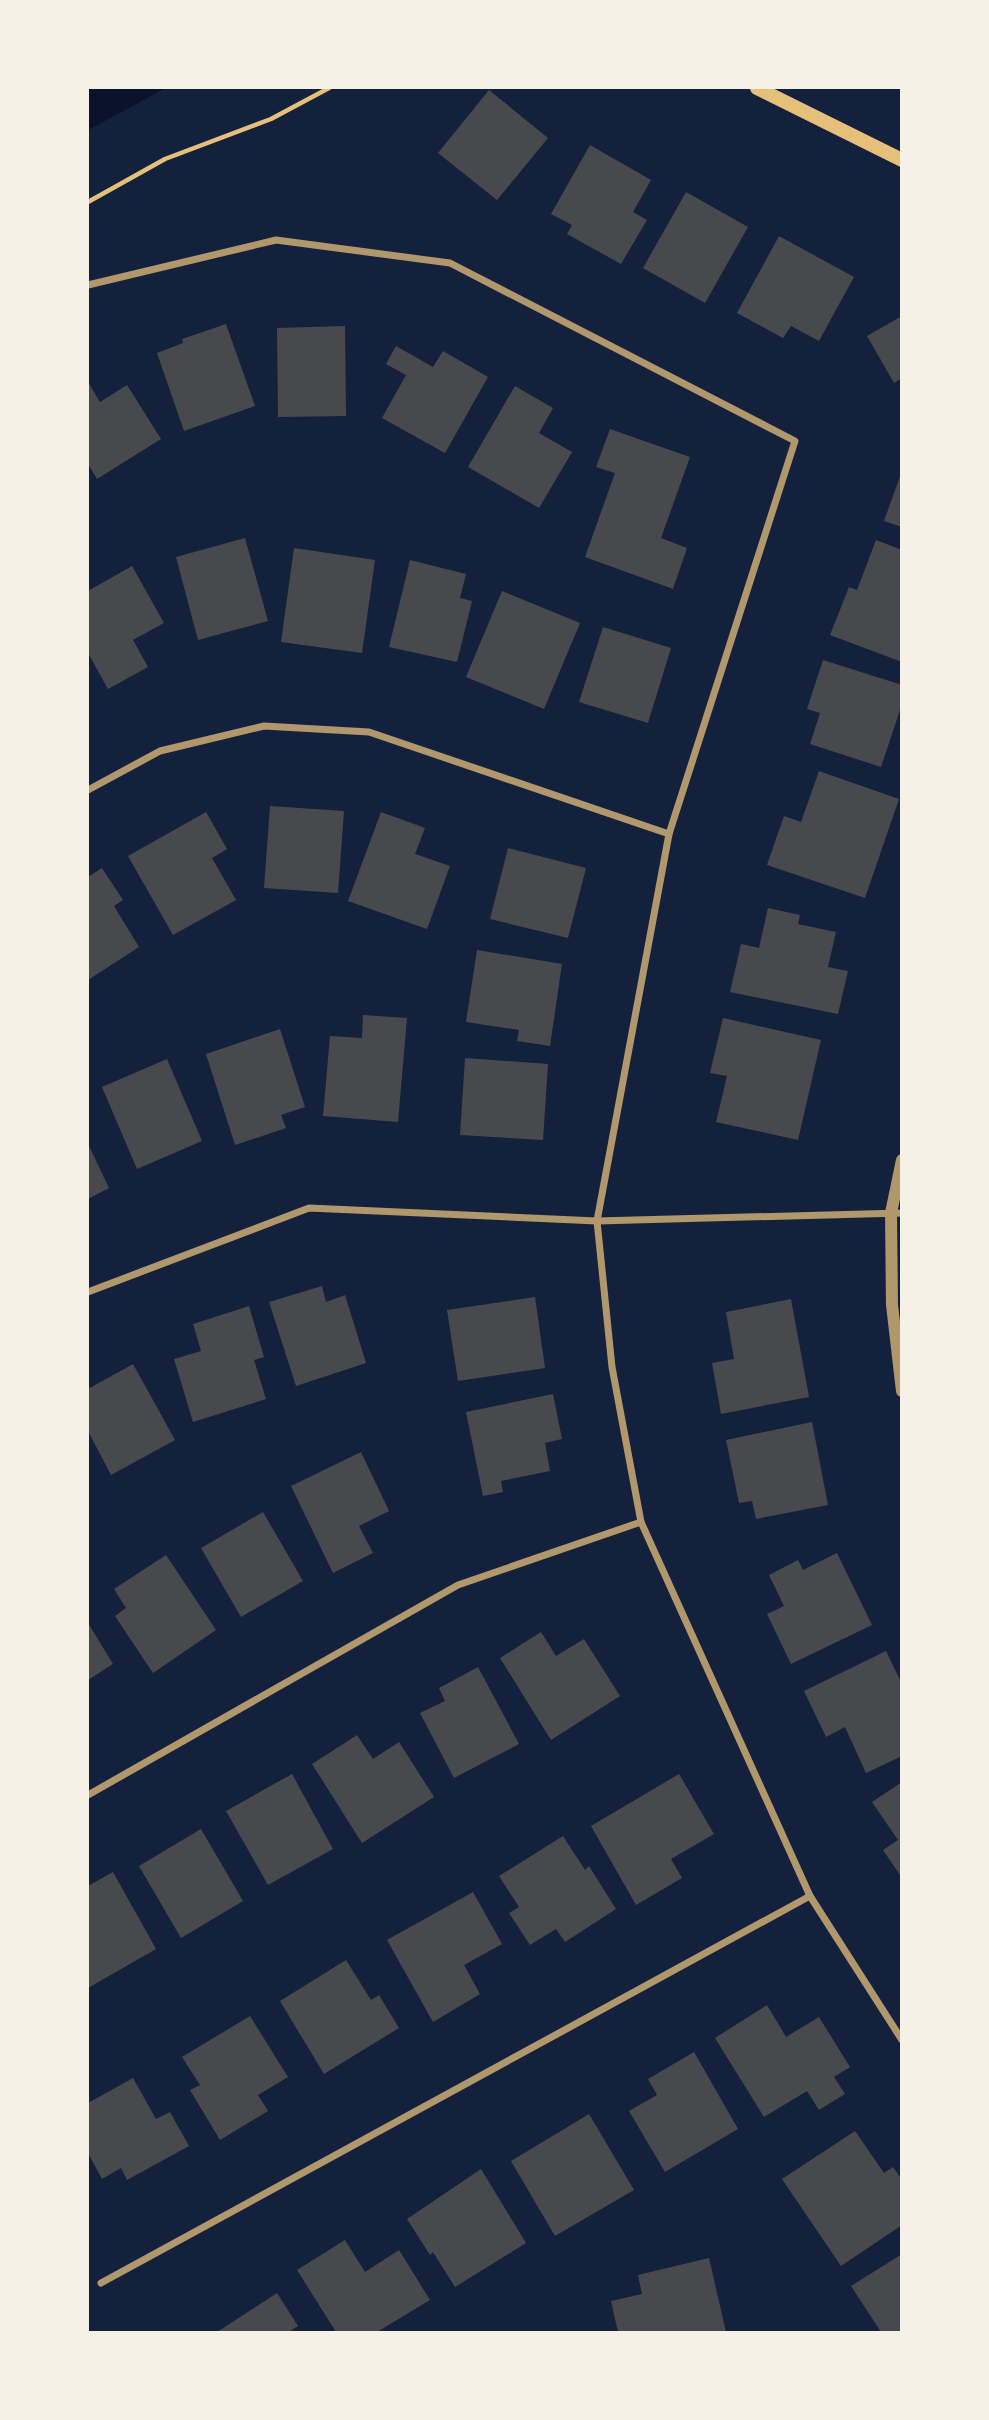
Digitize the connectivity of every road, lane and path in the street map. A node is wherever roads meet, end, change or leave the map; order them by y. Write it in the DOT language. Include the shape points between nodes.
graph roads {
  1 [pos="329,88"];
  2 [pos="757,88"];
  3 [pos="901,160"];
  4 [pos="88,202"];
  5 [pos="88,285"];
  6 [pos="88,790"];
  7 [pos="669,834"];
  8 [pos="901,1160"];
  9 [pos="896,1213"];
  10 [pos="597,1221"];
  11 [pos="88,1292"];
  12 [pos="901,1391"];
  13 [pos="641,1522"];
  14 [pos="88,1795"];
  15 [pos="810,1896"];
  16 [pos="901,2040"];
  17 [pos="102,2283"];
  1 -- 4 [label="path" via="271,119 165,159"];
  2 -- 3 [label="main road"];
  5 -- 7 [label="street" via="276,240 450,263 795,441"];
  6 -- 7 [label="street" via="160,751 264,726 369,732"];
  7 -- 10 [label="street"];
  8 -- 9 [label="street"];
  9 -- 10 [label="street"];
  9 -- 12 [label="street" via="892,1305"];
  10 -- 11 [label="street" via="309,1208"];
  10 -- 13 [label="street" via="612,1367"];
  13 -- 14 [label="street" via="458,1585"];
  13 -- 15 [label="street"];
  15 -- 16 [label="street"];
  15 -- 17 [label="street"];
}
